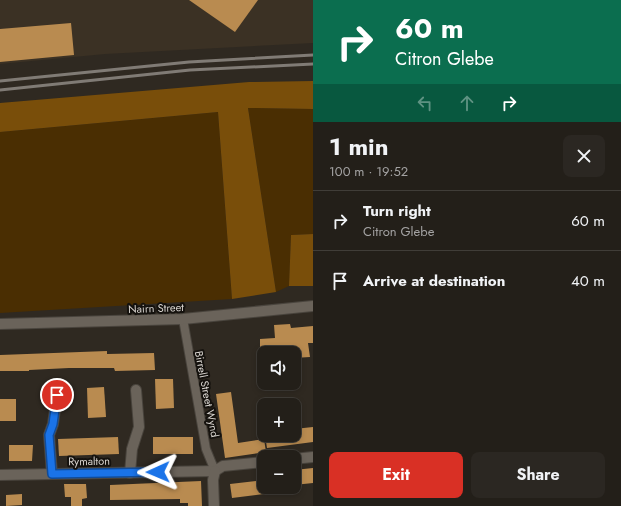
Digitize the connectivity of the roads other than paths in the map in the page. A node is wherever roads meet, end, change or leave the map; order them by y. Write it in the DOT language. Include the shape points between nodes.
graph roads {
  1 [pos="313,306"];
  2 [pos="183,319"];
  3 [pos="0,324"];
  4 [pos="136,390"];
  5 [pos="57,395"];
  6 [pos="313,458"];
  7 [pos="301,459"];
  8 [pos="257,463"];
  9 [pos="215,471"];
  10 [pos="130,473"];
  11 [pos="52,474"];
  12 [pos="0,475"];
  13 [pos="214,506"];
  1 -- 2 [label="street, Nairn Street"];
  2 -- 3 [label="street, Nairn Street"];
  2 -- 9 [label="street, Birrell Street Wynd" via="206,449"];
  4 -- 10 [label="street" via="139,427 132,449"];
  5 -- 11 [label="street" via="49,435"];
  6 -- 7 [label="street"];
  8 -- 9 [label="street, Rymalton" via="223,466"];
  9 -- 10 [label="street, Rymalton"];
  9 -- 13 [label="street"];
  10 -- 11 [label="street, Rymalton"];
  11 -- 12 [label="street, Rymalton"];
}
